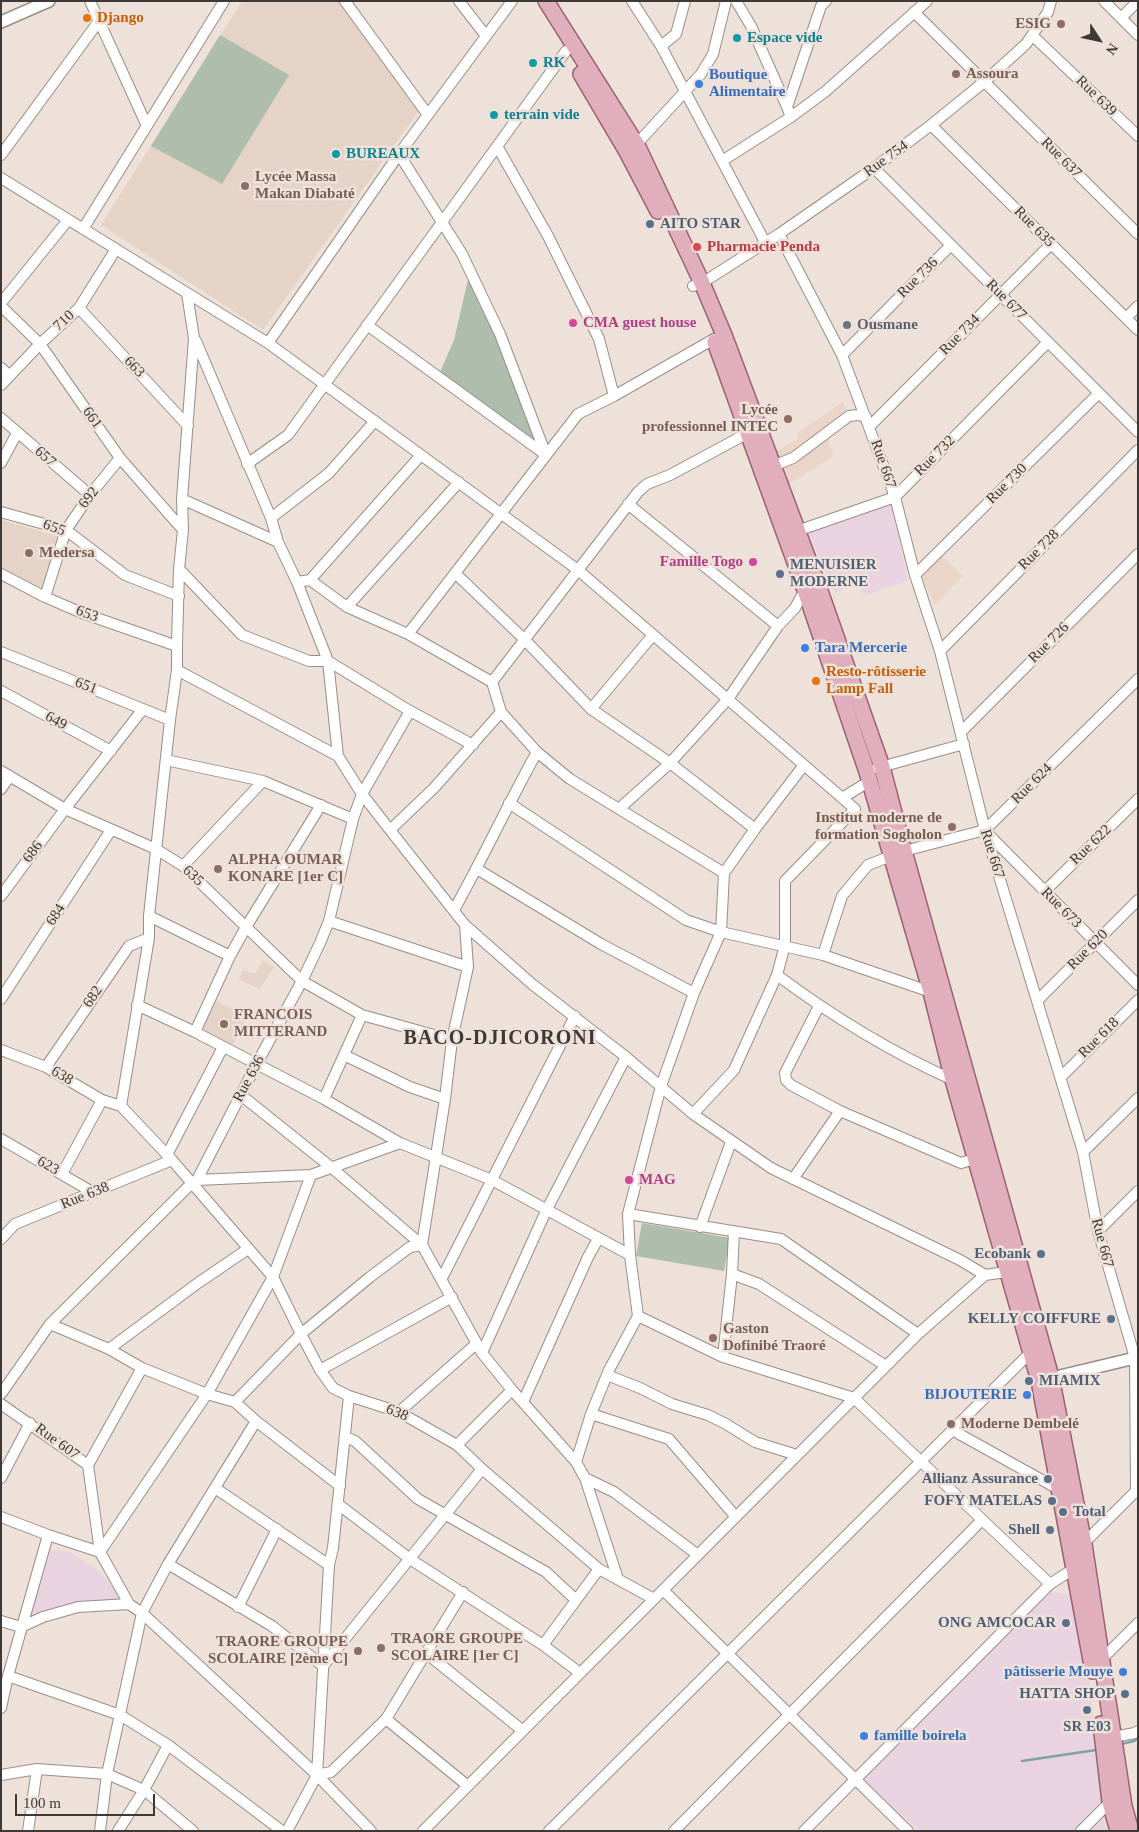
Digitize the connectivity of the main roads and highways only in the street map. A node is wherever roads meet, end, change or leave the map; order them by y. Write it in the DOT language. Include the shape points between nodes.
graph roads {
  1 [pos="534,1"];
  2 [pos="546,1"];
  3 [pos="632,149"];
  4 [pos="698,284"];
  5 [pos="898,853"];
  6 [pos="938,995"];
  7 [pos="982,1157"];
  8 [pos="1067,1491"];
  9 [pos="1077,1561"];
  10 [pos="1118,1831"];
  11 [pos="1131,1831"];
  1 -- 3 [label="main road"];
  2 -- 3 [label="main road"];
  3 -- 4 [label="main road" via="663,220"];
  4 -- 5 [label="main road" via="714,339"];
  4 -- 5 [label="main road" via="724,335 882,767"];
  5 -- 6 [label="main road"];
  6 -- 7 [label="main road"];
  6 -- 7 [label="main road" via="953,1080"];
  7 -- 8 [label="main road" via="1045,1379"];
  8 -- 9 [label="main road"];
  8 -- 9 [label="main road" via="1084,1544"];
  9 -- 10 [label="main road" via="1110,1802"];
  9 -- 11 [label="main road" via="1101,1660 1124,1806"];
}
